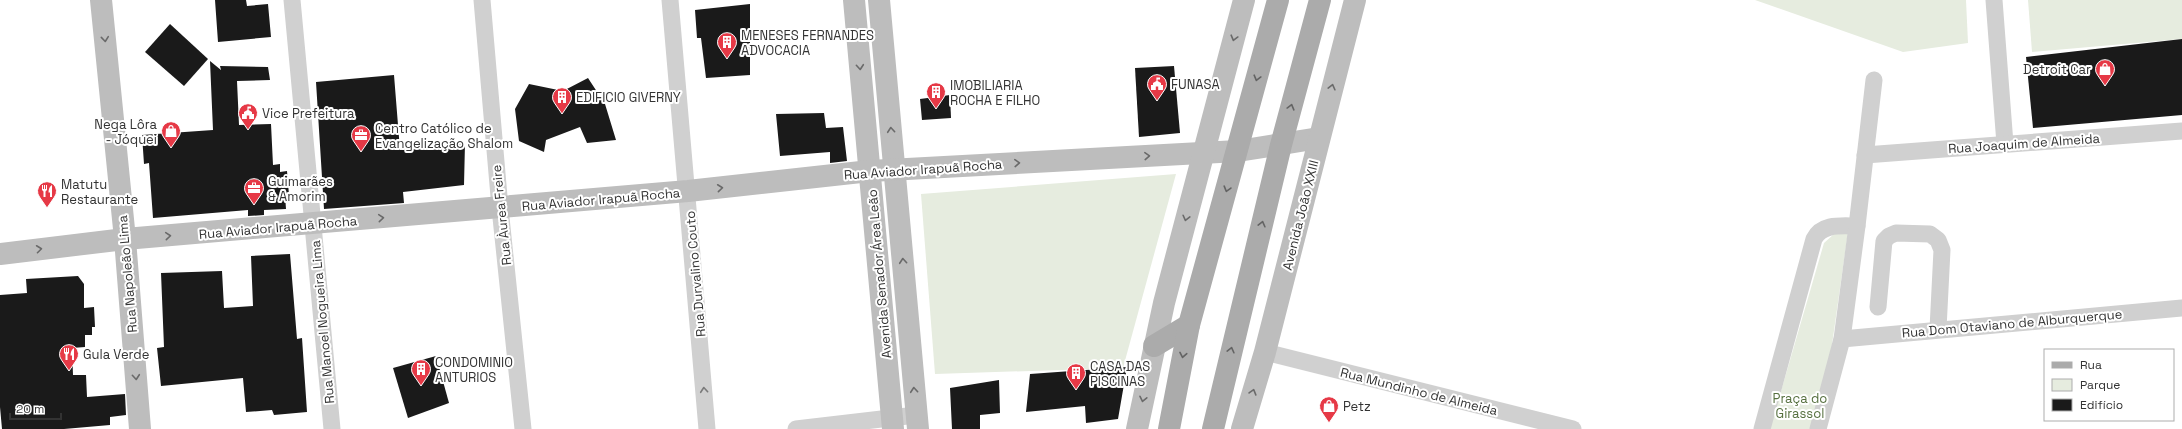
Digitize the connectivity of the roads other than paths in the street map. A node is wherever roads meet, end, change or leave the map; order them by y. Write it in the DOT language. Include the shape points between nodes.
graph roads {
  1 [pos="101,0"];
  2 [pos="292,0"];
  3 [pos="482,0"];
  4 [pos="670,0"];
  5 [pos="854,0"];
  6 [pos="880,0"];
  7 [pos="1244,0"];
  8 [pos="1278,0"];
  9 [pos="1320,0"];
  10 [pos="1355,0"];
  11 [pos="1994,0"];
  12 [pos="1874,80"];
  13 [pos="2182,131"];
  14 [pos="1319,138"];
  15 [pos="2005,144"];
  16 [pos="1281,145"];
  17 [pos="1238,151"];
  18 [pos="1202,154"];
  19 [pos="1865,155"];
  20 [pos="894,169"];
  21 [pos="870,171"];
  22 [pos="688,191"];
  23 [pos="500,208"];
  24 [pos="313,224"];
  25 [pos="1857,226"];
  26 [pos="125,239"];
  27 [pos="0,254"];
  28 [pos="1878,307"];
  29 [pos="2182,308"];
  30 [pos="1189,325"];
  31 [pos="1938,329"];
  32 [pos="1842,339"];
  33 [pos="1154,346"];
  34 [pos="1265,352"];
  35 [pos="917,422"];
  36 [pos="893,424"];
  37 [pos="1550,426"];
  38 [pos="140,429"];
  39 [pos="332,429"];
  40 [pos="523,429"];
  41 [pos="707,429"];
  42 [pos="796,429"];
  43 [pos="1136,429"];
  44 [pos="1169,429"];
  45 [pos="1213,429"];
  46 [pos="1242,429"];
  47 [pos="1573,429"];
  48 [pos="1762,429"];
  49 [pos="1818,429"];
  1 -- 26 [label="street, Rua Napoleão Lima, one-way"];
  2 -- 24 [label="street, Rua Manoel Nogueira Lima"];
  3 -- 23 [label="street, Rua Àurea Freire"];
  4 -- 22 [label="street, Rua Durvalino Couto"];
  5 -- 21 [label="street, Avenida Senador Área Leão, one-way"];
  20 -- 6 [label="street, Avenida Senador Área Leão, one-way"];
  7 -- 18 [label="street, one-way"];
  8 -- 17 [label="main road, one-way"];
  16 -- 9 [label="main road, one-way"];
  14 -- 10 [label="street, Avenida João XXIII, one-way"];
  11 -- 15 [label="street"];
  12 -- 19 [label="street"];
  13 -- 15 [label="street, Rua Joaquim de Almeida"];
  14 -- 16 [label="street, Rua Aviador Irapuã Rocha"];
  14 -- 34 [label="street, Avenida João XXIII"];
  15 -- 19 [label="street, Rua Joaquim de Almeida"];
  16 -- 17 [label="street, Rua Aviador Irapuã Rocha"];
  45 -- 16 [label="main road, one-way"];
  17 -- 18 [label="street, Rua Aviador Irapuã Rocha"];
  17 -- 30 [label="main road, one-way"];
  20 -- 18 [label="street, Rua Aviador Irapuã Rocha, one-way"];
  18 -- 33 [label="street, one-way"];
  19 -- 25 [label="street"];
  20 -- 21 [label="street, Rua Aviador Irapuã Rocha"];
  35 -- 20 [label="street, Avenida Senador Área Leão, one-way"];
  22 -- 21 [label="street, Rua Aviador Irapuã Rocha, one-way"];
  21 -- 36 [label="street, Avenida Senador Área Leão"];
  22 -- 23 [label="street, Rua Aviador Irapuã Rocha"];
  41 -- 22 [label="street, Rua Durvalino Couto, one-way"];
  24 -- 23 [label="street, Rua Aviador Irapuã Rocha, one-way"];
  23 -- 40 [label="street, Rua Àurea Freire"];
  26 -- 24 [label="street, Rua Aviador Irapuã Rocha, one-way"];
  24 -- 39 [label="street, Rua Manoel Nogueira Lima"];
  25 -- 32 [label="street"];
  25 -- 48 [label="street" via="1827,227 1821,229 1814,239"];
  27 -- 26 [label="street, Rua Aviador Irapuã Rocha, one-way"];
  26 -- 38 [label="street, Rua Napoleão Lima, one-way"];
  28 -- 31 [label="street" via="1884,242 1896,233 1930,234 1938,240 1942,250"];
  29 -- 31 [label="street, Rua Dom Otaviano de Alburquerque"];
  30 -- 33 [label="main road"];
  30 -- 44 [label="main road, one-way"];
  31 -- 32 [label="street, Rua Dom Otaviano de Alburquerque"];
  32 -- 49 [label="street"];
  33 -- 43 [label="street, one-way"];
  34 -- 37 [label="street, Rua Mundinho de Almeida"];
  46 -- 34 [label="street, Avenida João XXIII, one-way"];
  35 -- 36 [label="street"];
  36 -- 42 [label="street"];
  37 -- 47 [label="street, Rua Mundinho de Almeida"];
}
